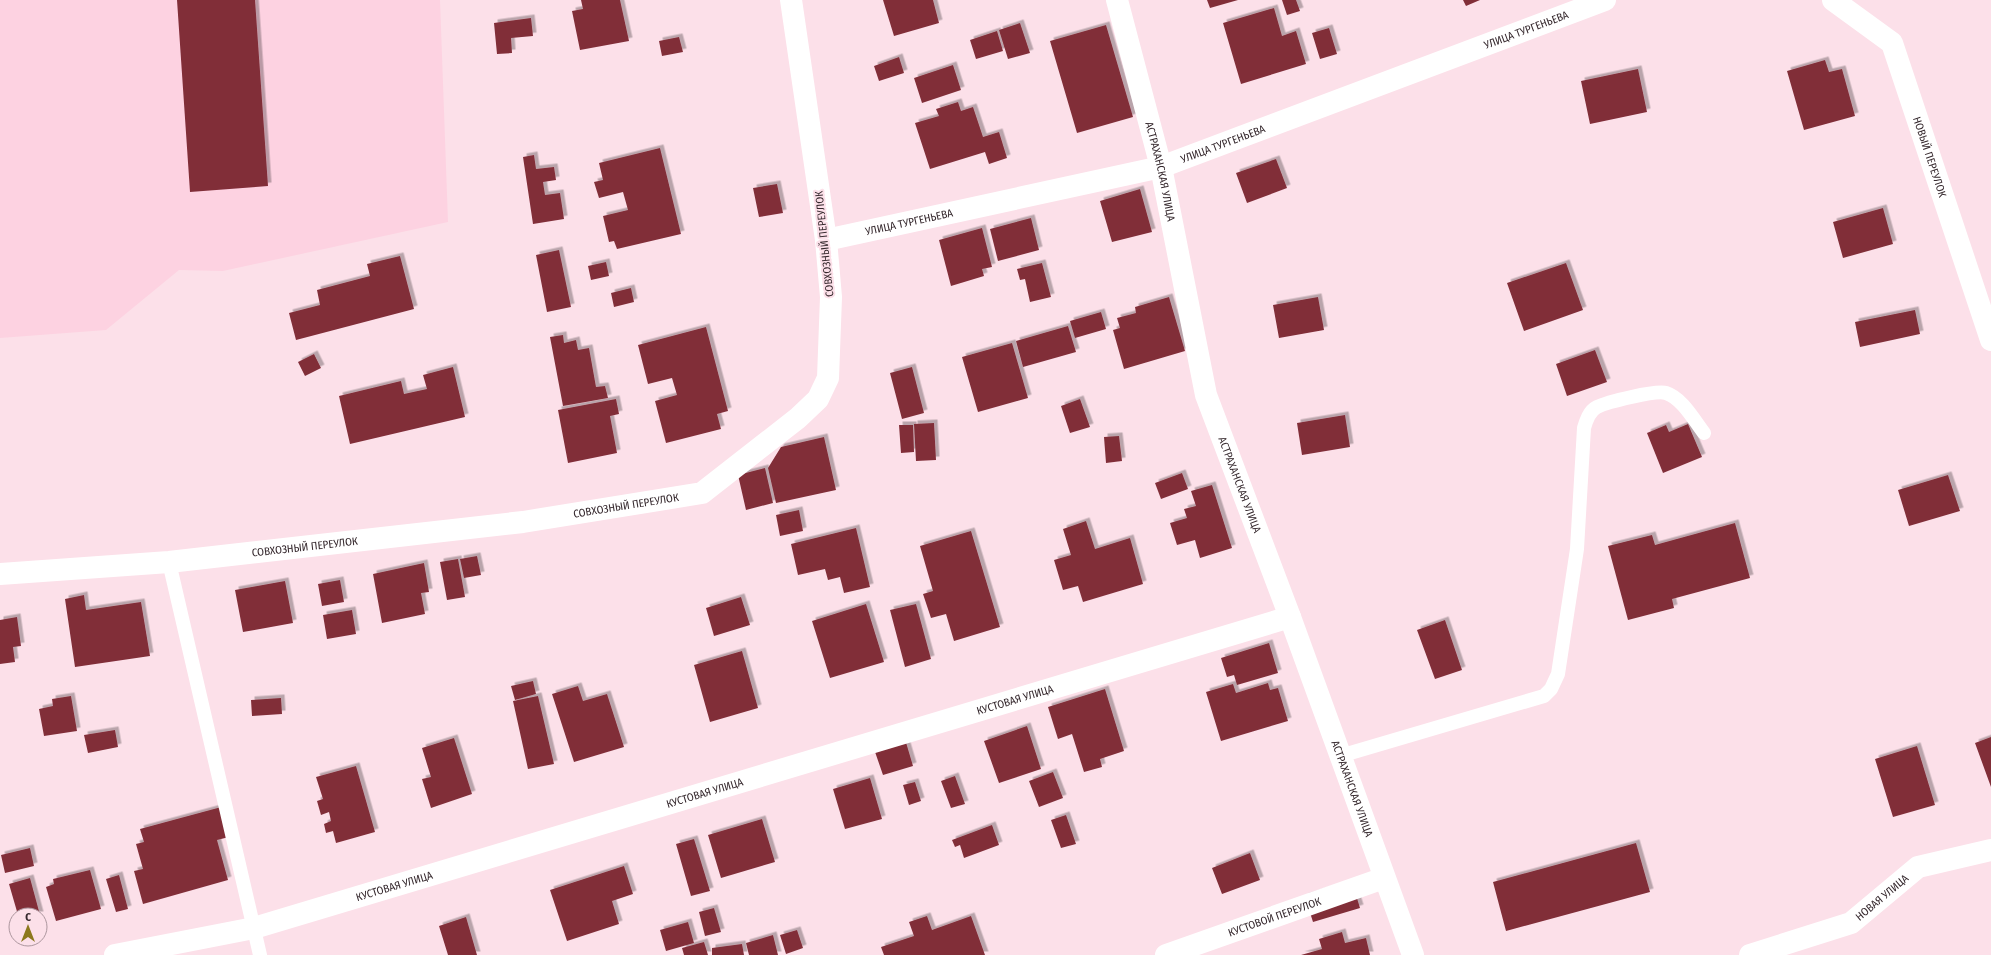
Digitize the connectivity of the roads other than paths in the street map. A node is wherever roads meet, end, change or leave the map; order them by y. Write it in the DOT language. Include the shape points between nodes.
graph roads {
  1 [pos="790,0"];
  2 [pos="1117,0"];
  3 [pos="1605,0"];
  4 [pos="1832,0"];
  5 [pos="1161,167"];
  6 [pos="826,240"];
  7 [pos="1991,340"];
  8 [pos="1704,433"];
  9 [pos="169,562"];
  10 [pos="0,574"];
  11 [pos="1290,617"];
  12 [pos="1340,756"];
  13 [pos="1991,850"];
  14 [pos="1384,878"];
  15 [pos="254,928"];
  16 [pos="115,955"];
  17 [pos="260,955"];
  18 [pos="1166,955"];
  19 [pos="1413,955"];
  20 [pos="1750,955"];
  1 -- 6 [label="street, СОВХОЗНЫЙ ПЕРЕУЛОК"];
  2 -- 5 [label="street, АСТРАХАНСКАЯ УЛИЦА"];
  3 -- 5 [label="street, УЛИЦА ТУРГЕНЬЕВА"];
  4 -- 7 [label="street, НОВЫЙ ПЕРЕУЛОК" via="1892,43"];
  5 -- 6 [label="street, УЛИЦА ТУРГЕНЬЕВА"];
  5 -- 11 [label="street, АСТРАХАНСКАЯ УЛИЦА" via="1206,395"];
  6 -- 9 [label="street, СОВХОЗНЫЙ ПЕРЕУЛОК" via="831,296 828,378 818,399 798,418 702,493 523,522"];
  8 -- 12 [label="lane" via="1678,401 1667,393 1655,391 1596,408 1587,417 1584,428 1577,549 1558,674 1551,689 1544,696"];
  9 -- 10 [label="street, СОВХОЗНЫЙ ПЕРЕУЛОК"];
  9 -- 15 [label="lane"];
  11 -- 12 [label="street, АСТРАХАНСКАЯ УЛИЦА"];
  11 -- 15 [label="street, КУСТОВАЯ УЛИЦА"];
  12 -- 14 [label="street, АСТРАХАНСКАЯ УЛИЦА"];
  13 -- 20 [label="street, НОВАЯ УЛИЦА" via="1918,867 1851,923"];
  14 -- 18 [label="street, КУСТОВОЙ ПЕРЕУЛОК"];
  14 -- 19 [label="street, АСТРАХАНСКАЯ УЛИЦА"];
  15 -- 16 [label="street, КУСТОВАЯ УЛИЦА"];
  15 -- 17 [label="lane"];
}
